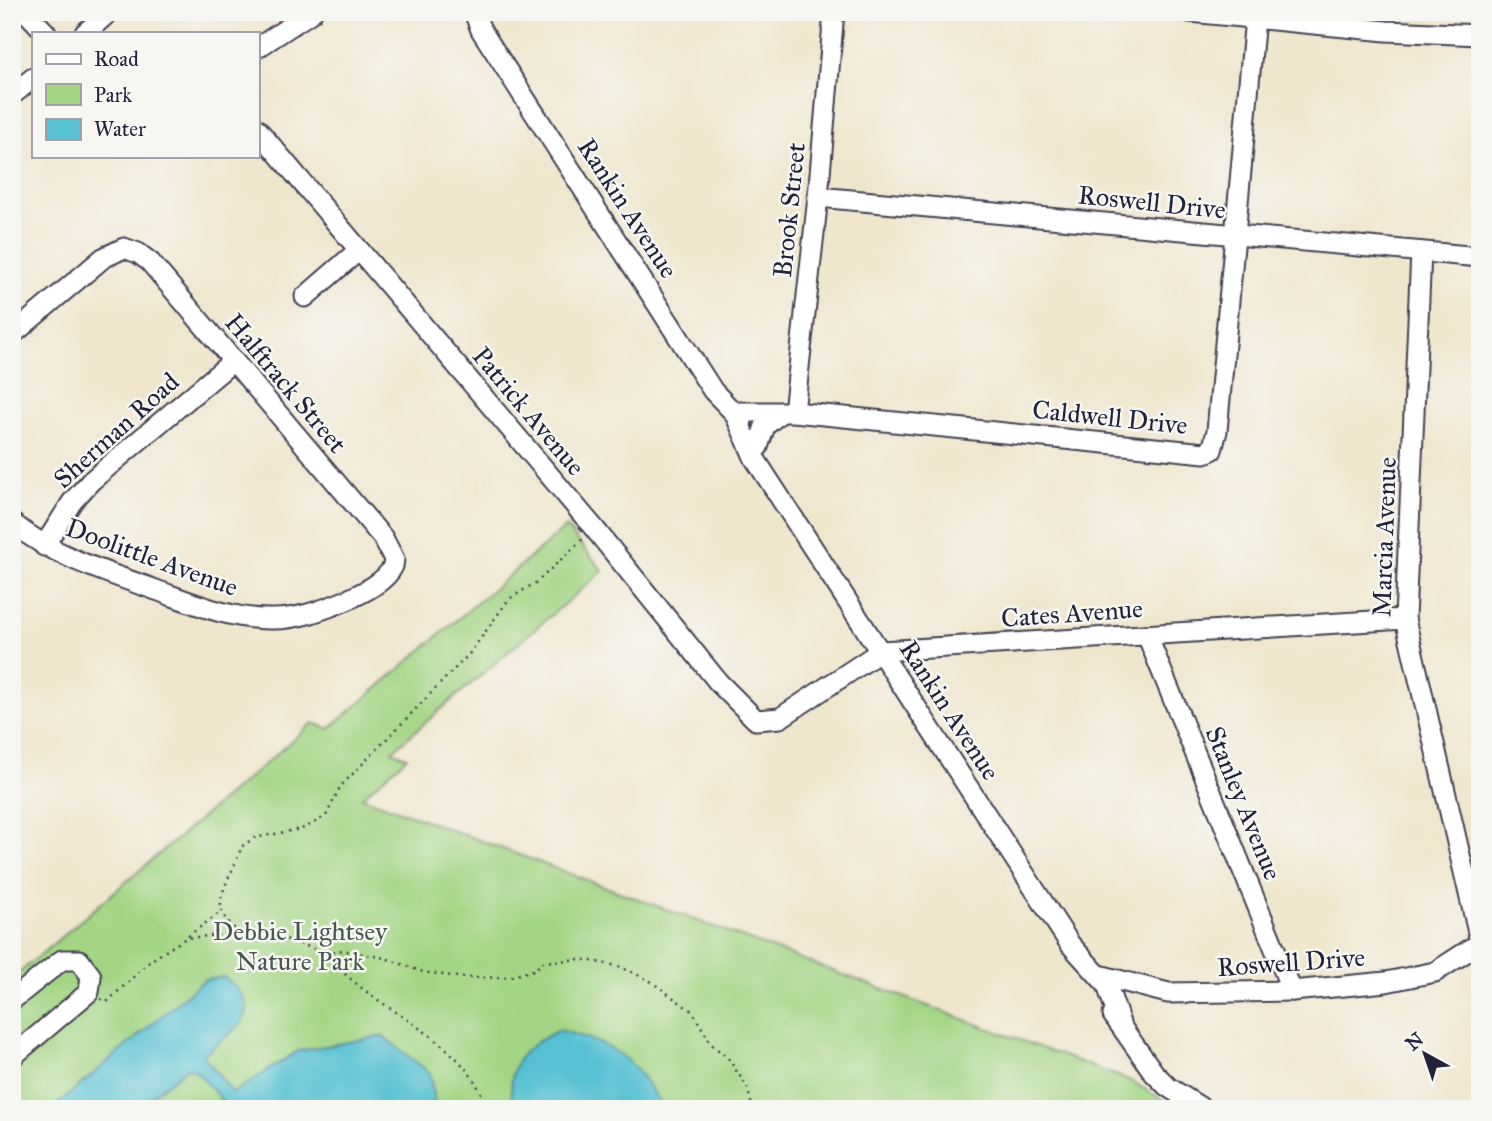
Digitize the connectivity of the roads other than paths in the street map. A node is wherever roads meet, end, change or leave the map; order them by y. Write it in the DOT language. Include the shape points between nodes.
graph roads {
  1 [pos="26,12"];
  2 [pos="109,12"];
  3 [pos="312,12"];
  4 [pos="463,12"];
  5 [pos="834,12"];
  6 [pos="1190,12"];
  7 [pos="1255,18"];
  8 [pos="477,21"];
  9 [pos="45,32"];
  10 [pos="86,32"];
  11 [pos="1480,34"];
  12 [pos="259,47"];
  13 [pos="32,79"];
  14 [pos="12,95"];
  15 [pos="259,131"];
  16 [pos="818,197"];
  17 [pos="1235,237"];
  18 [pos="359,250"];
  19 [pos="1421,252"];
  20 [pos="1480,257"];
  21 [pos="305,297"];
  22 [pos="12,335"];
  23 [pos="233,361"];
  24 [pos="734,412"];
  25 [pos="787,413"];
  26 [pos="758,447"];
  27 [pos="764,469"];
  28 [pos="12,523"];
  29 [pos="44,546"];
  30 [pos="393,566"];
  31 [pos="1405,619"];
  32 [pos="1147,635"];
  33 [pos="881,651"];
  34 [pos="1480,942"];
  35 [pos="1099,975"];
  36 [pos="1292,991"];
  37 [pos="12,1000"];
  38 [pos="12,1057"];
  39 [pos="1203,1109"];
  1 -- 9 [label="street"];
  2 -- 10 [label="street"];
  3 -- 12 [label="street"];
  4 -- 8 [label="street, Rankin Avenue"];
  5 -- 16 [label="street, Brook Street"];
  6 -- 7 [label="street"];
  7 -- 11 [label="street" via="1386,31"];
  7 -- 17 [label="street, Caldwell Drive"];
  8 -- 24 [label="street, Rankin Avenue" via="713,391"];
  13 -- 14 [label="street"];
  15 -- 18 [label="street, Patrick Avenue"];
  16 -- 17 [label="street, Roswell Drive"];
  16 -- 25 [label="street, Brook Street"];
  17 -- 19 [label="street, Roswell Drive"];
  17 -- 25 [label="street, Caldwell Drive" via="1217,431 1212,450 1205,453"];
  18 -- 21 [label="street"];
  18 -- 33 [label="street, Patrick Avenue" via="750,715 764,721 780,718"];
  19 -- 20 [label="street, Roswell Drive"];
  19 -- 31 [label="street, Marcia Avenue"];
  22 -- 23 [label="street, Halftrack Street" via="103,258 124,248 150,262"];
  23 -- 29 [label="street, Sherman Road" via="91,481"];
  23 -- 30 [label="street, Halftrack Street" via="383,538"];
  24 -- 25 [label="street, Caldwell Drive"];
  24 -- 26 [label="street, Rankin Avenue"];
  24 -- 27 [label="street, Rankin Avenue"];
  25 -- 26 [label="street" via="765,426"];
  26 -- 27 [label="street, Rankin Avenue"];
  27 -- 33 [label="street, Rankin Avenue"];
  28 -- 29 [label="street, Doolittle Avenue"];
  29 -- 30 [label="street, Doolittle Avenue" via="219,612 270,620 331,606 372,586"];
  31 -- 32 [label="street, Cates Avenue"];
  31 -- 34 [label="street, Marcia Avenue"];
  32 -- 33 [label="street, Cates Avenue"];
  32 -- 36 [label="street, Stanley Avenue"];
  33 -- 35 [label="street, Rankin Avenue" via="1070,944"];
  34 -- 36 [label="street, Roswell Drive" via="1435,972"];
  35 -- 36 [label="street, Roswell Drive" via="1168,993"];
  35 -- 39 [label="street, Rankin Avenue" via="1120,1023 1154,1073"];
  37 -- 38 [label="street" via="62,960 79,960 91,976 89,992"];
}
